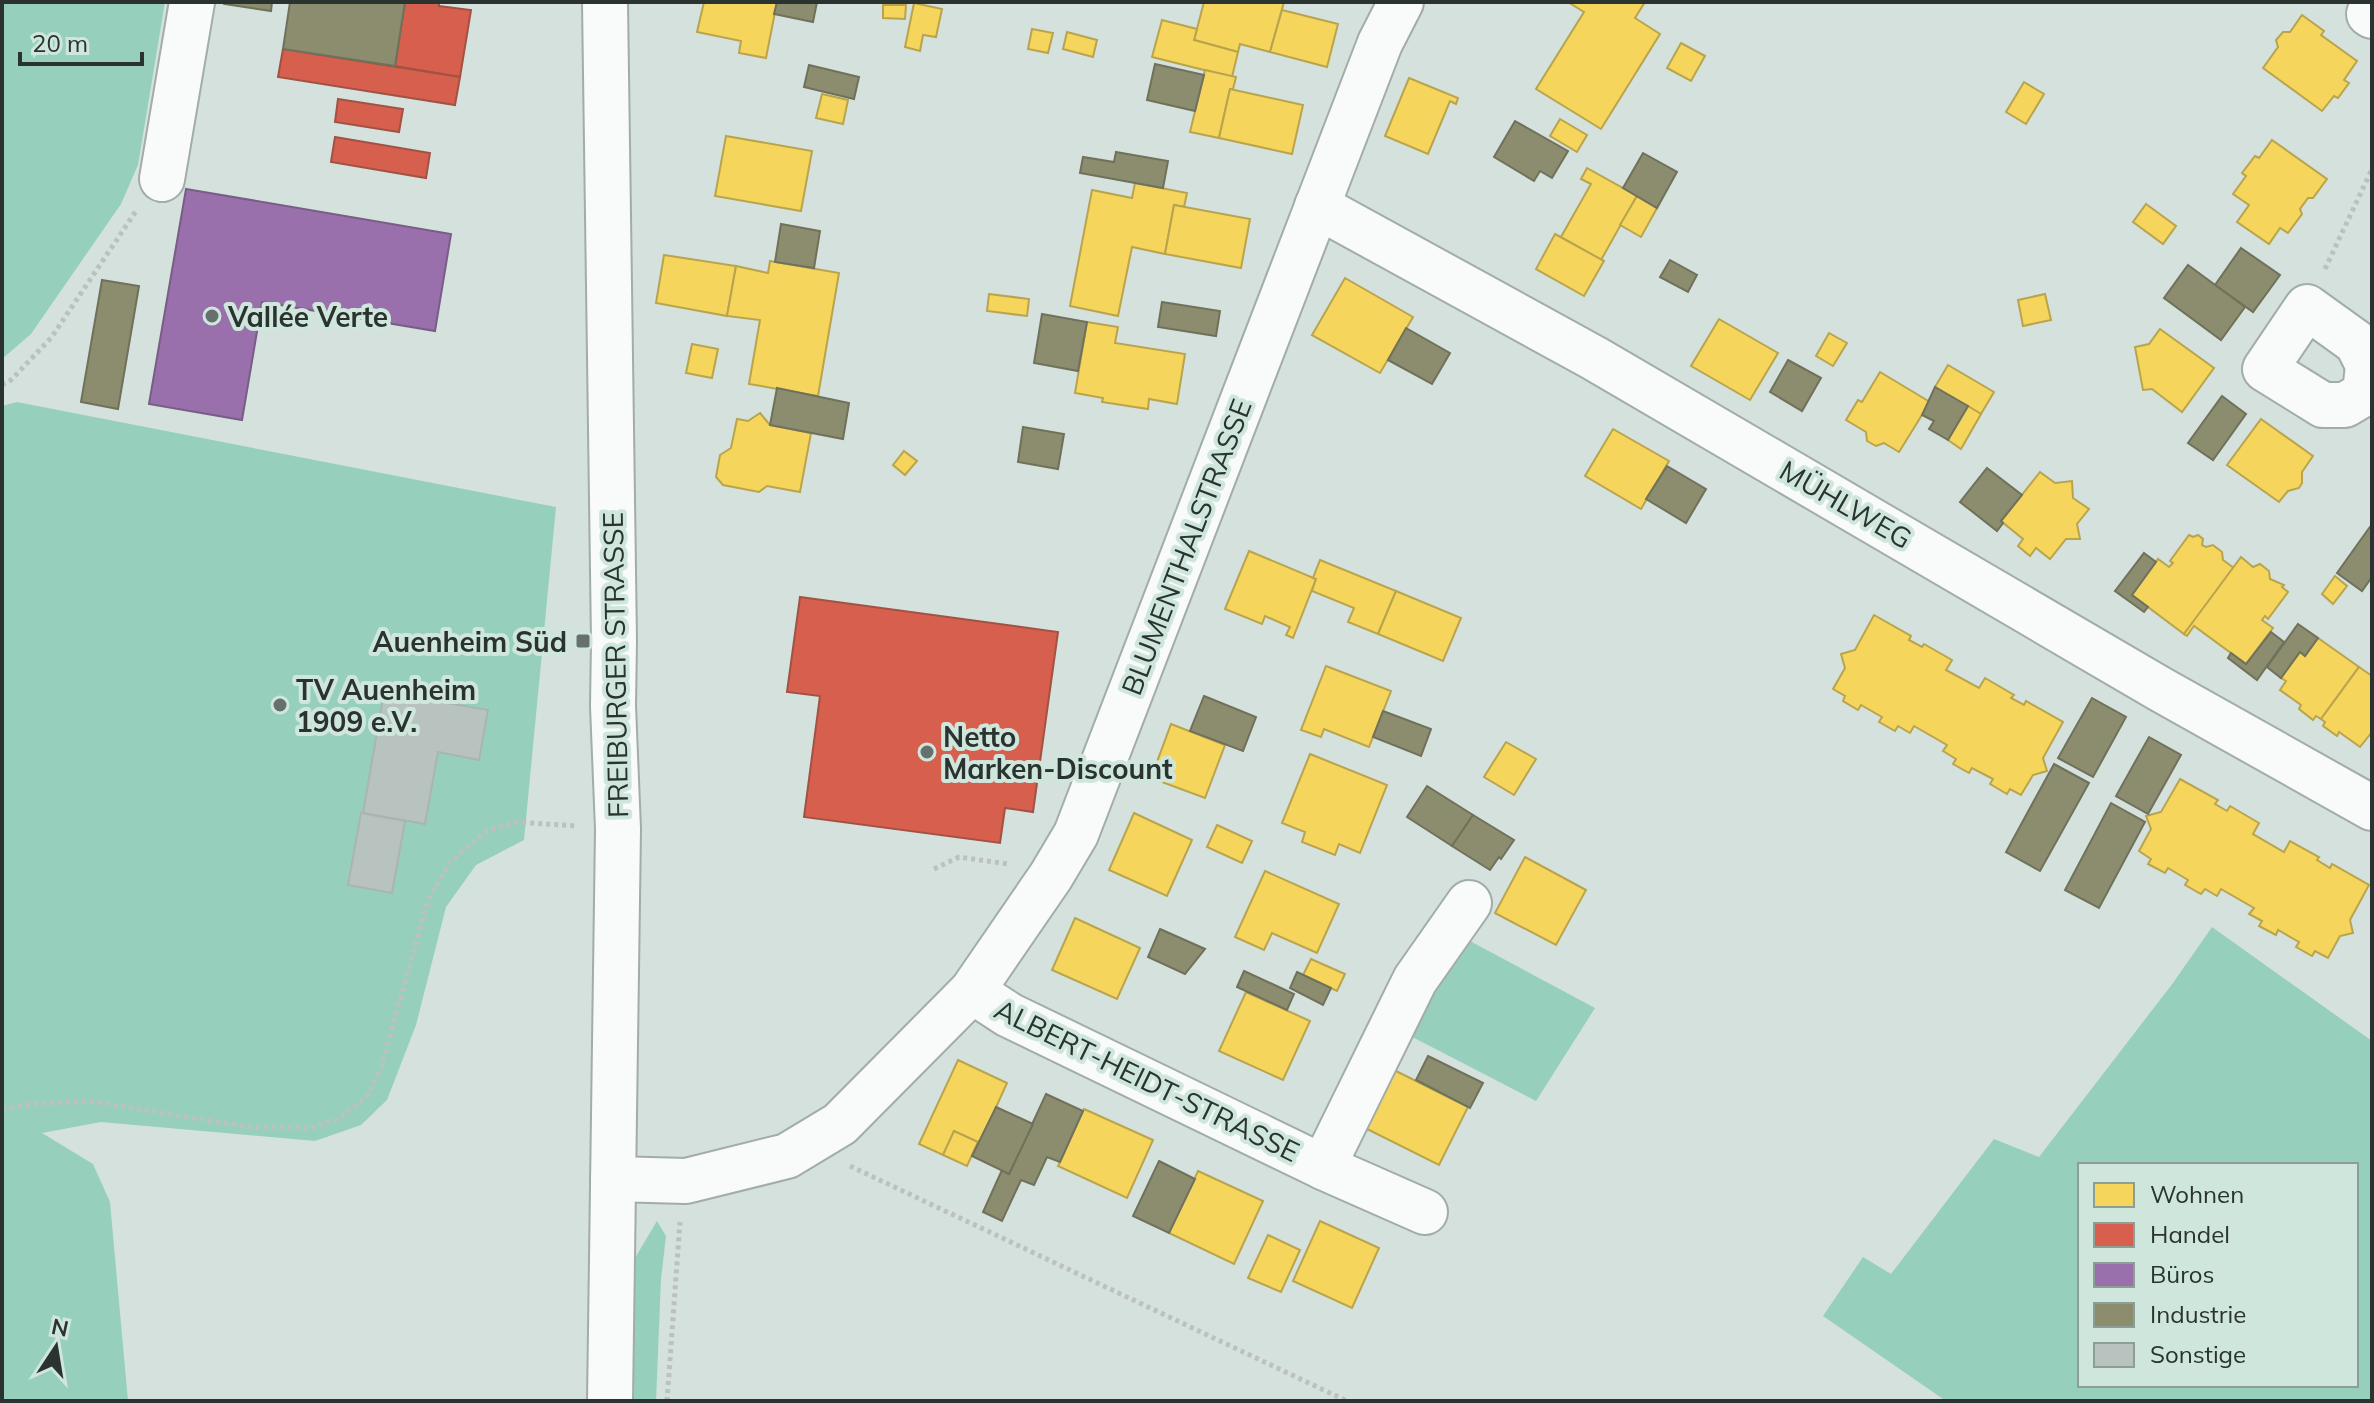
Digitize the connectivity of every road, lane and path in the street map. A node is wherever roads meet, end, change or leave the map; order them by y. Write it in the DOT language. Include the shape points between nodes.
graph roads {
  1 [pos="192,2"];
  2 [pos="605,2"];
  3 [pos="1401,2"];
  4 [pos="2372,169"];
  5 [pos="162,179"];
  6 [pos="1317,206"];
  7 [pos="2307,307"];
  8 [pos="2,385"];
  9 [pos="2368,396"];
  10 [pos="2372,808"];
  11 [pos="618,829"];
  12 [pos="934,869"];
  13 [pos="1051,876"];
  14 [pos="1469,903"];
  15 [pos="972,991"];
  16 [pos="2,1109"];
  17 [pos="840,1124"];
  18 [pos="1323,1167"];
  19 [pos="613,1179"];
  20 [pos="686,1181"];
  21 [pos="1425,1212"];
  22 [pos="610,1401"];
  23 [pos="667,1401"];
  24 [pos="1347,1401"];
  1 -- 5 [label="street"];
  2 -- 11 [label="street, FREIBURGER STRASSE"];
  3 -- 6 [label="street, BLUMENTHALSTRASSE"];
  4 -- 7 [label="path"];
  5 -- 8 [label="path" via="51,338"];
  6 -- 10 [label="street, MÜHLWEG" via="1594,358"];
  6 -- 13 [label="street, BLUMENTHALSTRASSE" via="1076,834"];
  7 -- 9 [label="street" via="2357,343 2368,365"];
  7 -- 9 [label="street" via="2265,369 2323,405 2345,405"];
  11 -- 16 [label="path" via="516,822 486,831 449,863 428,900 381,1068 368,1095 340,1118 311,1128 249,1127 90,1101"];
  11 -- 19 [label="street, FREIBURGER STRASSE"];
  12 -- 13 [label="path" via="959,857"];
  13 -- 15 [label="street, BLUMENTHALSTRASSE"];
  14 -- 18 [label="street, ALBERT-HEIDT-STRASSE" via="1415,980"];
  15 -- 17 [label="street, BLUMENTHALSTRASSE"];
  15 -- 18 [label="street, ALBERT-HEIDT-STRASSE" via="1009,1015"];
  17 -- 20 [label="street, BLUMENTHALSTRASSE" via="787,1156"];
  17 -- 24 [label="path" via="850,1167"];
  18 -- 21 [label="street, ALBERT-HEIDT-STRASSE"];
  19 -- 20 [label="street, BLUMENTHALSTRASSE"];
  19 -- 22 [label="street, FREIBURGER STRASSE"];
  20 -- 23 [label="path"];
}
